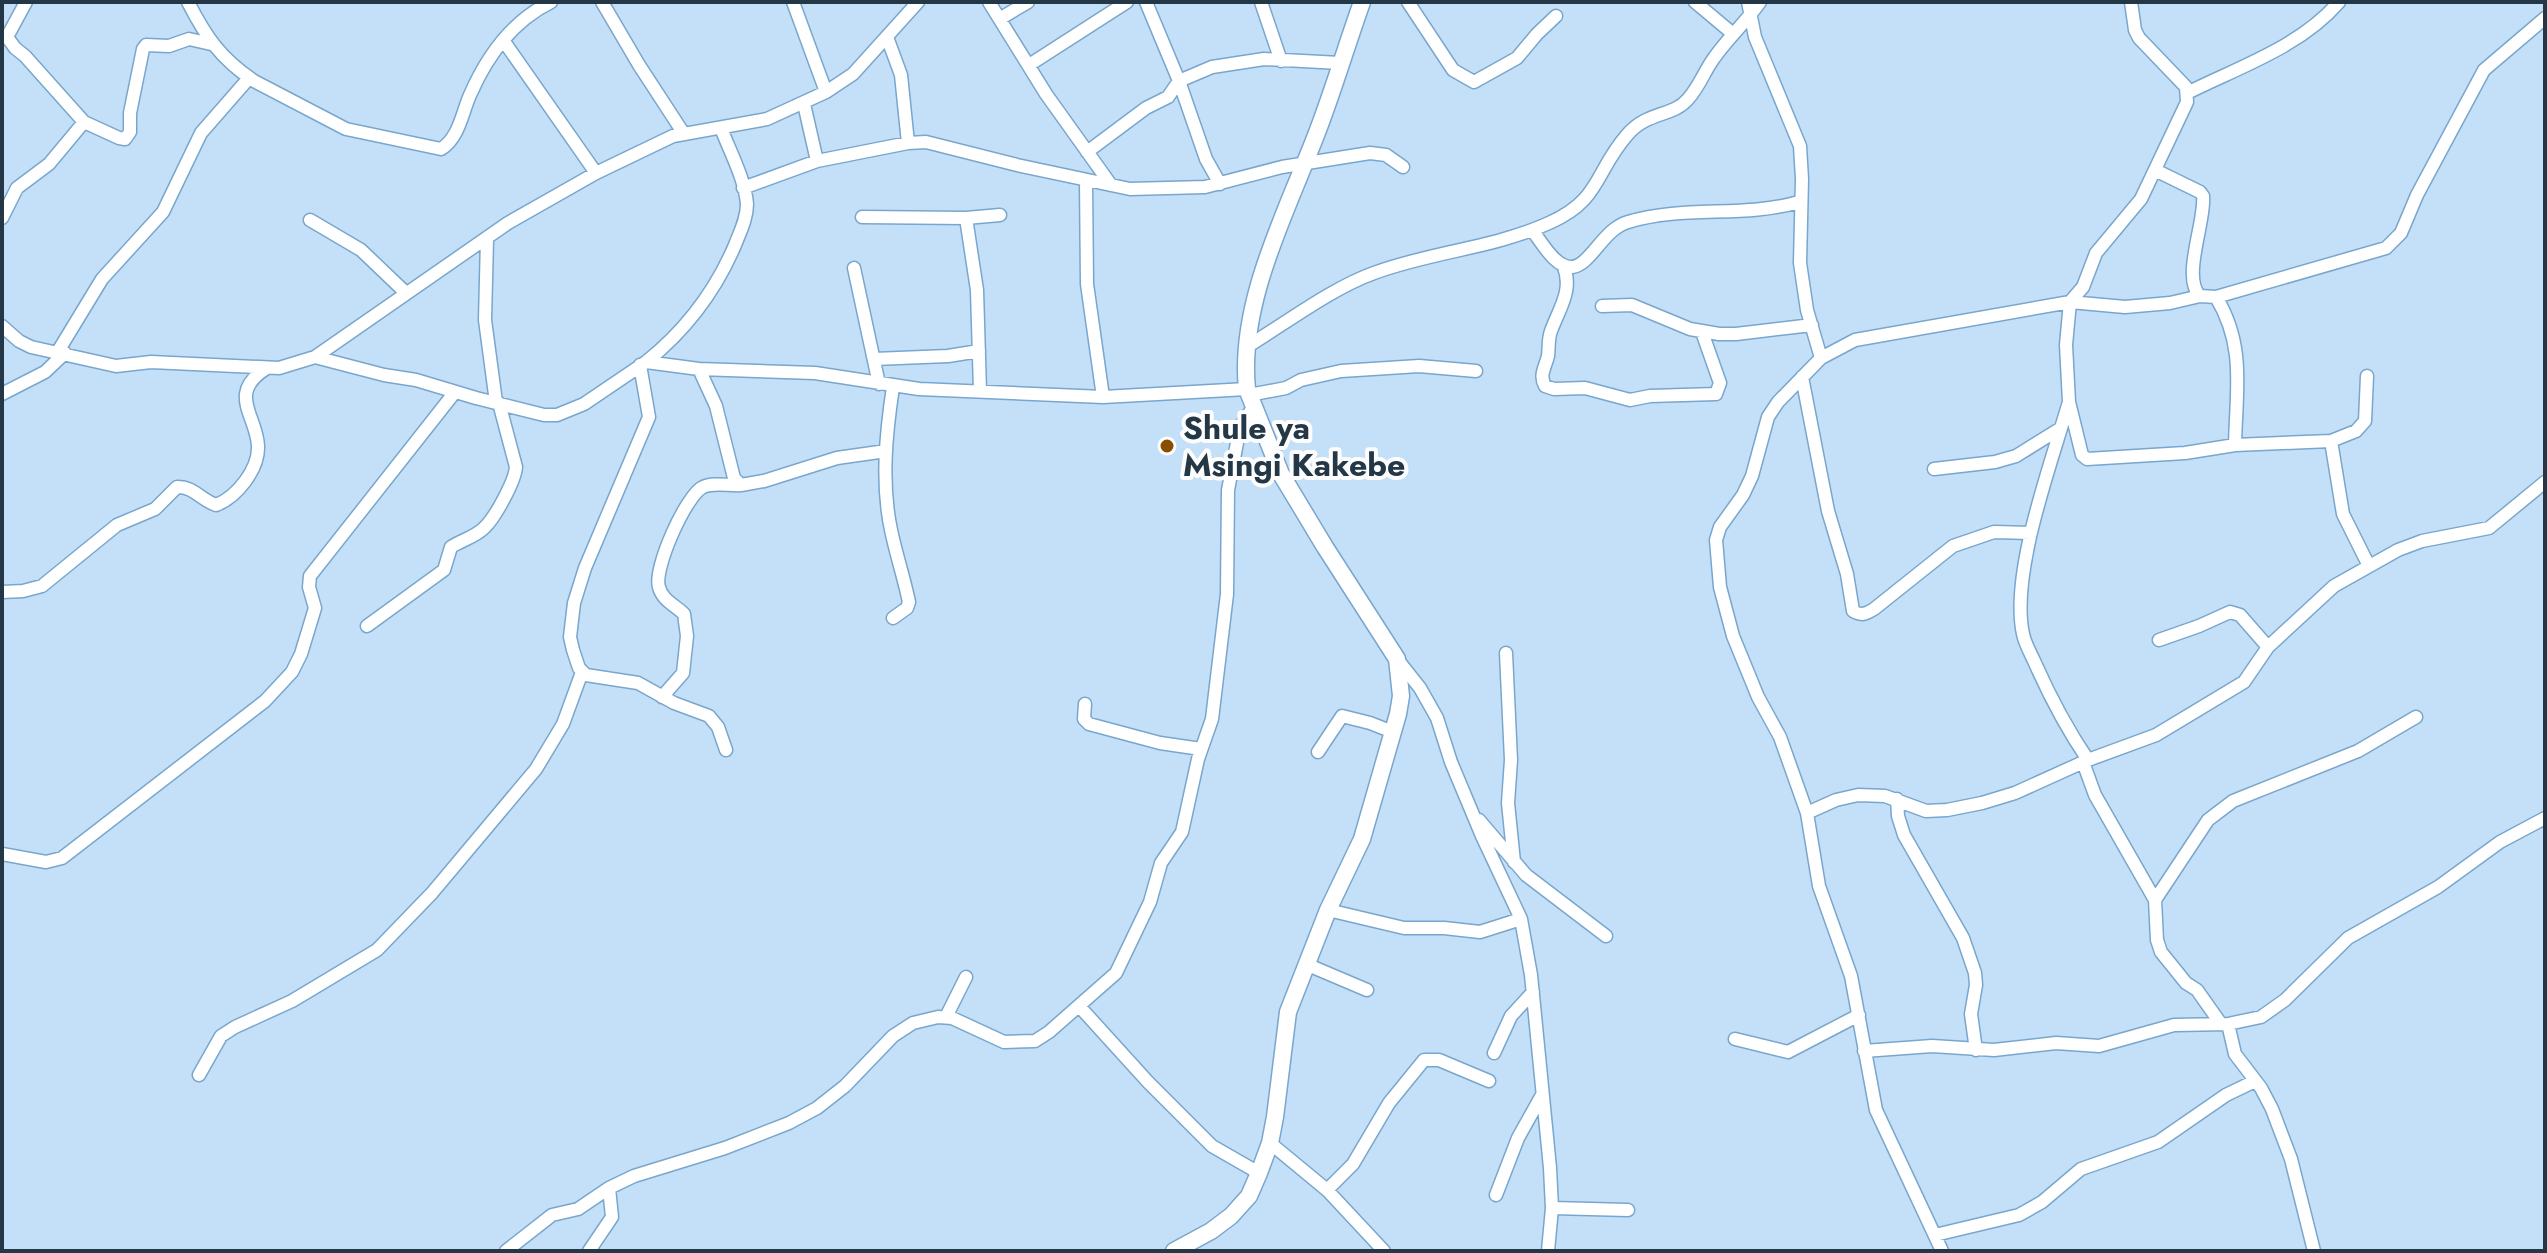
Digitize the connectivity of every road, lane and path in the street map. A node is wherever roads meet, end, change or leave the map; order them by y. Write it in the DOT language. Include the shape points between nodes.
graph roads {
  1 [pos="26,2"];
  2 [pos="188,2"];
  3 [pos="551,2"];
  4 [pos="602,2"];
  5 [pos="793,2"];
  6 [pos="918,2"];
  7 [pos="989,2"];
  8 [pos="1028,2"];
  9 [pos="1127,2"];
  10 [pos="1146,2"];
  11 [pos="1261,2"];
  12 [pos="1362,2"];
  13 [pos="1408,2"];
  14 [pos="1695,2"];
  15 [pos="1748,2"];
  16 [pos="1760,2"];
  17 [pos="2131,2"];
  18 [pos="2339,2"];
  19 [pos="1556,16"];
  20 [pos="1750,17"];
  21 [pos="1001,18"];
  22 [pos="2545,18"];
  23 [pos="1732,33"];
  24 [pos="887,37"];
  25 [pos="5,38"];
  26 [pos="503,40"];
  27 [pos="211,44"];
  28 [pos="1281,61"];
  29 [pos="1340,63"];
  30 [pos="1029,65"];
  31 [pos="249,78"];
  32 [pos="1179,81"];
  33 [pos="826,92"];
  34 [pos="2187,93"];
  35 [pos="804,104"];
  36 [pos="84,122"];
  37 [pos="721,128"];
  38 [pos="684,134"];
  39 [pos="908,143"];
  40 [pos="1087,152"];
  41 [pos="817,161"];
  42 [pos="1305,165"];
  43 [pos="1403,167"];
  44 [pos="2155,170"];
  45 [pos="596,173"];
  46 [pos="1086,181"];
  47 [pos="1220,184"];
  48 [pos="1111,185"];
  49 [pos="743,188"];
  50 [pos="1799,202"];
  51 [pos="1000,215"];
  52 [pos="862,217"];
  53 [pos="2,218"];
  54 [pos="966,218"];
  55 [pos="310,220"];
  56 [pos="1532,230"];
  57 [pos="487,239"];
  58 [pos="1563,265"];
  59 [pos="854,268"];
  60 [pos="406,293"];
  61 [pos="2200,296"];
  62 [pos="2216,297"];
  63 [pos="2070,302"];
  64 [pos="1602,306"];
  65 [pos="1812,325"];
  66 [pos="2,326"];
  67 [pos="1702,332"];
  68 [pos="1248,346"];
  69 [pos="979,351"];
  70 [pos="61,353"];
  71 [pos="315,357"];
  72 [pos="1821,358"];
  73 [pos="874,359"];
  74 [pos="643,364"];
  75 [pos="267,368"];
  76 [pos="699,369"];
  77 [pos="1476,371"];
  78 [pos="2367,376"];
  79 [pos="1802,377"];
  80 [pos="879,384"];
  81 [pos="893,387"];
  82 [pos="980,391"];
  83 [pos="455,392"];
  84 [pos="2,394"];
  85 [pos="1103,397"];
  86 [pos="1250,397"];
  87 [pos="498,402"];
  88 [pos="2069,402"];
  89 [pos="2061,428"];
  90 [pos="2331,441"];
  91 [pos="2235,445"];
  92 [pos="886,451"];
  93 [pos="1934,469"];
  94 [pos="2545,482"];
  95 [pos="741,485"];
  96 [pos="2031,533"];
  97 [pos="2368,564"];
  98 [pos="2,592"];
  99 [pos="893,618"];
  100 [pos="367,626"];
  101 [pos="2159,640"];
  102 [pos="2268,647"];
  103 [pos="1506,653"];
  104 [pos="1397,659"];
  105 [pos="582,672"];
  106 [pos="662,697"];
  107 [pos="1085,704"];
  108 [pos="2416,717"];
  109 [pos="1393,732"];
  110 [pos="1201,749"];
  111 [pos="726,750"];
  112 [pos="1318,752"];
  113 [pos="2086,761"];
  114 [pos="1897,799"];
  115 [pos="1471,810"];
  116 [pos="1807,813"];
  117 [pos="2545,818"];
  118 [pos="2,854"];
  119 [pos="1514,862"];
  120 [pos="2155,900"];
  121 [pos="1328,910"];
  122 [pos="1521,919"];
  123 [pos="1606,936"];
  124 [pos="1308,965"];
  125 [pos="966,977"];
  126 [pos="1367,990"];
  127 [pos="1533,992"];
  128 [pos="1079,1006"];
  129 [pos="1859,1015"];
  130 [pos="946,1017"];
  131 [pos="2225,1024"];
  132 [pos="1735,1039"];
  133 [pos="1976,1050"];
  134 [pos="1864,1051"];
  135 [pos="1494,1053"];
  136 [pos="199,1075"];
  137 [pos="1489,1081"];
  138 [pos="2255,1081"];
  139 [pos="1542,1095"];
  140 [pos="1270,1143"];
  141 [pos="1259,1173"];
  142 [pos="609,1188"];
  143 [pos="1327,1190"];
  144 [pos="1496,1195"];
  145 [pos="1552,1208"];
  146 [pos="1628,1210"];
  147 [pos="1935,1235"];
  148 [pos="1939,1250"];
  149 [pos="506,1251"];
  150 [pos="589,1251"];
  151 [pos="1174,1251"];
  152 [pos="1384,1251"];
  153 [pos="1548,1251"];
  154 [pos="2314,1251"];
  1 -- 25 [label="street"];
  2 -- 27 [label="street"];
  3 -- 26 [label="street" via="527,15"];
  4 -- 38 [label="street"];
  5 -- 33 [label="street"];
  6 -- 24 [label="street"];
  7 -- 21 [label="street"];
  8 -- 21 [label="street"];
  9 -- 30 [label="street"];
  10 -- 32 [label="street"];
  11 -- 28 [label="street"];
  12 -- 29 [label="street"];
  13 -- 19 [label="street" via="1453,70 1474,82 1517,58"];
  14 -- 23 [label="street"];
  15 -- 20 [label="street"];
  16 -- 20 [label="street"];
  17 -- 34 [label="street" via="2139,38"];
  18 -- 34 [label="street" via="2299,38"];
  20 -- 23 [label="street"];
  20 -- 50 [label="street" via="1800,146"];
  21 -- 30 [label="street"];
  22 -- 62 [label="street" via="2484,70 2392,244"];
  23 -- 56 [label="street" via="1688,99 1648,117 1626,135 1583,203"];
  24 -- 33 [label="street" via="853,74"];
  24 -- 39 [label="street" via="901,75"];
  25 -- 36 [label="street"];
  26 -- 31 [label="street" via="488,59 449,144 441,149 346,129"];
  26 -- 45 [label="street"];
  27 -- 31 [label="street"];
  27 -- 36 [label="street" via="189,39 169,46 146,45 125,139"];
  28 -- 29 [label="street"];
  28 -- 32 [label="street" via="1230,63"];
  29 -- 42 [label="street"];
  30 -- 40 [label="street"];
  31 -- 70 [label="street" via="201,133 163,212 102,279"];
  32 -- 40 [label="street" via="1168,97"];
  32 -- 47 [label="street"];
  33 -- 35 [label="street"];
  34 -- 44 [label="street"];
  35 -- 37 [label="street" via="767,119"];
  35 -- 41 [label="street"];
  36 -- 53 [label="street" via="49,164 17,188"];
  37 -- 38 [label="street"];
  37 -- 49 [label="street"];
  38 -- 45 [label="street"];
  39 -- 41 [label="street"];
  39 -- 46 [label="street" via="926,142"];
  40 -- 48 [label="street"];
  41 -- 49 [label="street"];
  42 -- 43 [label="street" via="1370,153 1386,155"];
  42 -- 47 [label="street"];
  42 -- 68 [label="street" via="1268,258"];
  44 -- 61 [label="street" via="2203,196 2193,286"];
  44 -- 63 [label="street" via="2134,210 2096,253 2083,287"];
  45 -- 57 [label="street"];
  46 -- 48 [label="street"];
  46 -- 85 [label="street" via="1087,284"];
  47 -- 48 [label="street" via="1141,189"];
  49 -- 74 [label="street" via="744,223 718,280 683,329"];
  50 -- 58 [label="street" via="1766,211 1635,220 1607,234 1582,262"];
  50 -- 65 [label="street" via="1800,263"];
  51 -- 54 [label="street"];
  52 -- 54 [label="street"];
  54 -- 69 [label="street"];
  55 -- 60 [label="street" via="361,250"];
  56 -- 58 [label="street"];
  56 -- 68 [label="street" via="1372,273"];
  57 -- 60 [label="street"];
  57 -- 87 [label="street" via="485,320"];
  58 -- 67 [label="street" via="1568,287 1549,335 1542,373 1545,386 1585,388 1630,400 1716,394 1720,383"];
  59 -- 73 [label="street"];
  60 -- 71 [label="street"];
  61 -- 62 [label="street"];
  61 -- 63 [label="street" via="2125,307"];
  62 -- 91 [label="street" via="2238,360"];
  63 -- 72 [label="street" via="1864,338"];
  63 -- 88 [label="street"];
  64 -- 67 [label="street" via="1632,305"];
  65 -- 67 [label="street" via="1736,334"];
  65 -- 72 [label="street"];
  66 -- 70 [label="street" via="31,347"];
  68 -- 86 [label="street"];
  69 -- 73 [label="street"];
  69 -- 82 [label="street"];
  70 -- 75 [label="street" via="116,366 151,362"];
  70 -- 84 [label="street" via="45,372"];
  71 -- 75 [label="street"];
  71 -- 83 [label="street"];
  72 -- 79 [label="street"];
  73 -- 80 [label="street"];
  74 -- 76 [label="street"];
  74 -- 87 [label="street" via="584,404 557,415"];
  74 -- 105 [label="street" via="649,417 574,603 570,637"];
  75 -- 98 [label="street" via="251,381 246,404 259,450 231,497 216,505 189,488 177,487 155,509 117,525 42,586"];
  76 -- 80 [label="street" via="815,373"];
  76 -- 95 [label="street" via="716,406 734,478"];
  77 -- 86 [label="street" via="1419,366 1341,371"];
  78 -- 90 [label="street" via="2365,421 2356,431"];
  79 -- 96 [label="street" via="1853,611 1874,609 1953,546 1994,532"];
  79 -- 116 [label="street" via="1768,417 1752,476 1720,527 1716,557 1733,636 1780,737"];
  80 -- 81 [label="street"];
  81 -- 82 [label="street"];
  81 -- 92 [label="street"];
  82 -- 85 [label="street"];
  83 -- 87 [label="street"];
  83 -- 118 [label="street" via="310,576 315,608 301,654 265,701 62,858 46,862"];
  85 -- 86 [label="street"];
  86 -- 104 [label="street" via="1281,474"];
  86 -- 110 [label="street" via="1228,490 1224,638 1212,719"];
  87 -- 100 [label="street" via="516,476 489,523 451,547 444,570"];
  88 -- 89 [label="street"];
  88 -- 91 [label="street" via="2087,459"];
  89 -- 93 [label="street" via="2016,456"];
  89 -- 96 [label="street"];
  90 -- 91 [label="street"];
  90 -- 97 [label="street" via="2343,514"];
  92 -- 95 [label="street" via="837,458"];
  92 -- 99 [label="street" via="890,528 909,602"];
  94 -- 97 [label="street" via="2489,528 2422,541"];
  95 -- 106 [label="street" via="700,489 659,566 662,595 687,621 683,673"];
  96 -- 113 [label="street" via="2023,581 2023,636"];
  97 -- 102 [label="street" via="2334,586"];
  101 -- 102 [label="street" via="2230,612 2240,615"];
  102 -- 113 [label="street" via="2244,682 2229,692 2156,735"];
  103 -- 119 [label="street"];
  104 -- 109 [label="street" via="1401,696"];
  104 -- 115 [label="street" via="1437,718"];
  105 -- 106 [label="street" via="638,683"];
  105 -- 136 [label="street" via="563,724 536,769 432,893 377,950 221,1036"];
  106 -- 111 [label="street" via="711,717"];
  107 -- 110 [label="street" via="1089,724"];
  108 -- 120 [label="street" via="2358,751 2217,811"];
  109 -- 112 [label="street" via="1342,716"];
  109 -- 121 [label="street" via="1362,839"];
  110 -- 128 [label="street" via="1182,832 1161,863 1121,965"];
  113 -- 114 [label="street" via="2015,793 1968,806 1926,811"];
  113 -- 120 [label="street" via="2095,795"];
  114 -- 116 [label="street" via="1858,795"];
  114 -- 133 [label="street" via="1904,835 1963,938 1975,973 1971,1014"];
  115 -- 119 [label="street"];
  115 -- 122 [label="street"];
  116 -- 129 [label="street" via="1819,886"];
  117 -- 131 [label="street" via="2348,938 2272,1012"];
  119 -- 123 [label="street"];
  120 -- 131 [label="street" via="2161,952"];
  121 -- 122 [label="street" via="1404,928 1480,932"];
  121 -- 124 [label="street"];
  122 -- 127 [label="street"];
  124 -- 126 [label="street"];
  124 -- 140 [label="street" via="1285,1025"];
  125 -- 130 [label="street"];
  127 -- 135 [label="street" via="1511,1016"];
  127 -- 139 [label="street"];
  128 -- 130 [label="street" via="1049,1032 1023,1042 1004,1042"];
  128 -- 141 [label="street" via="1212,1146"];
  129 -- 132 [label="street" via="1788,1052"];
  129 -- 134 [label="street"];
  130 -- 142 [label="street" via="903,1028 831,1098 789,1123"];
  131 -- 133 [label="street" via="2174,1025 2099,1046 2056,1043"];
  131 -- 138 [label="street" via="2235,1054"];
  133 -- 134 [label="street" via="1932,1046"];
  134 -- 147 [label="street" via="1876,1110"];
  137 -- 143 [label="street" via="1439,1060 1421,1062 1353,1164"];
  138 -- 147 [label="street" via="2158,1142 2081,1169 2019,1215"];
  138 -- 154 [label="street" via="2291,1159"];
  139 -- 144 [label="street"];
  139 -- 145 [label="street"];
  140 -- 141 [label="street"];
  140 -- 143 [label="street"];
  141 -- 151 [label="street" via="1249,1196 1231,1216"];
  142 -- 149 [label="street" via="581,1207 547,1219"];
  142 -- 150 [label="street" via="612,1217"];
  143 -- 152 [label="street"];
  145 -- 146 [label="street"];
  145 -- 153 [label="street"];
  147 -- 148 [label="street"];
}
